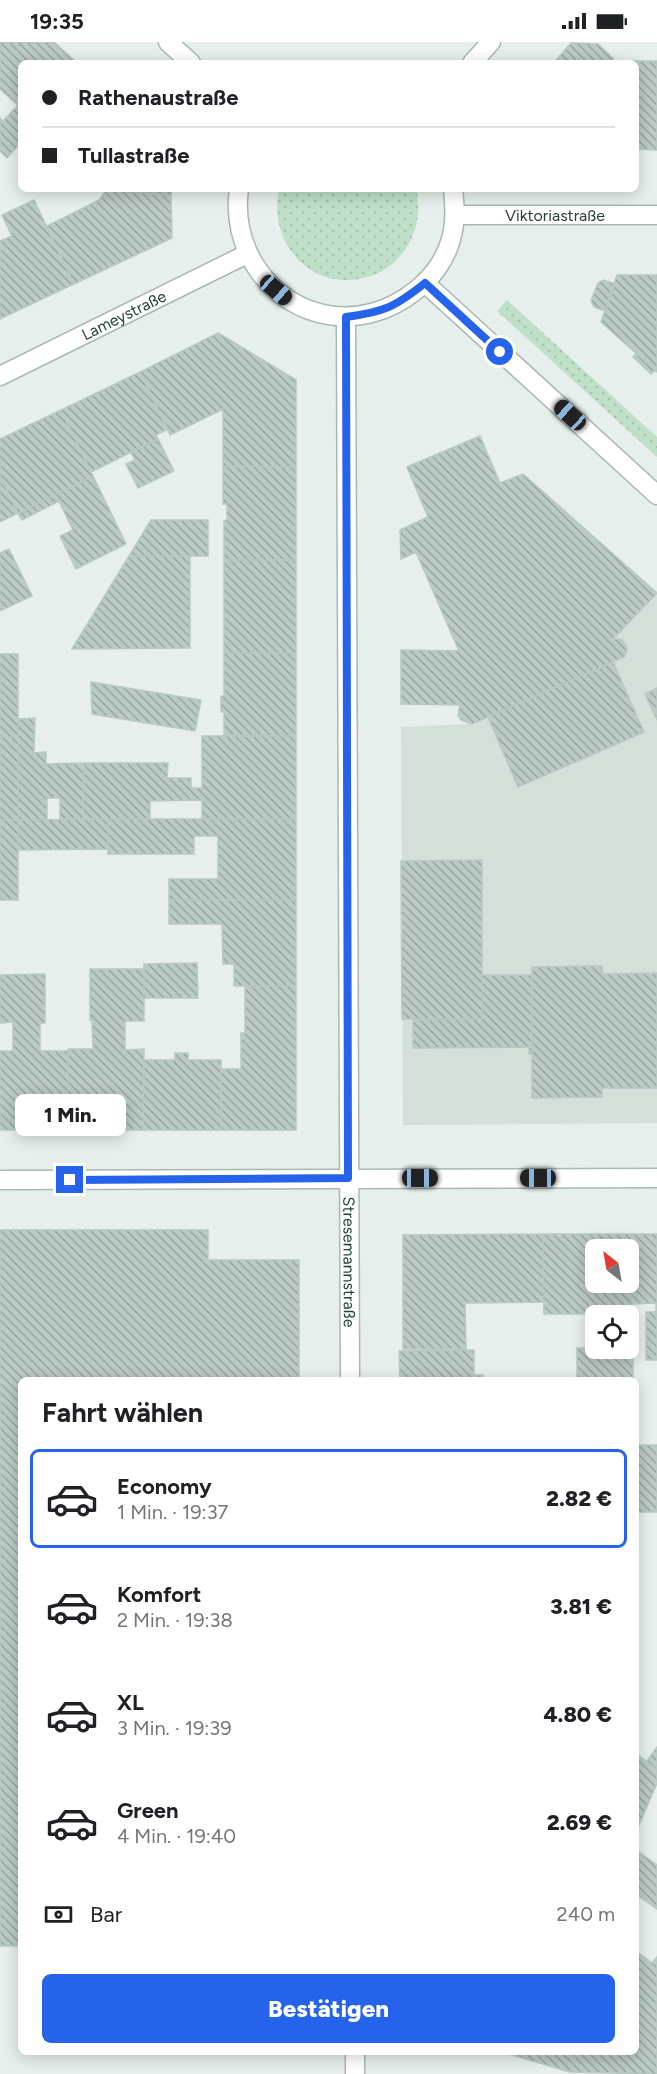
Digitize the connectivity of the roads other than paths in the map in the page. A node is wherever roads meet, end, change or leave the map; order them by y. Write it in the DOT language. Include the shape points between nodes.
graph roads {
  1 [pos="168,42"];
  2 [pos="491,42"];
  3 [pos="188,60"];
  4 [pos="475,60"];
  5 [pos="239,192"];
  6 [pos="453,192"];
  7 [pos="455,215"];
  8 [pos="657,215"];
  9 [pos="248,254"];
  10 [pos="425,283"];
  11 [pos="346,317"];
  12 [pos="0,376"];
  13 [pos="657,495"];
  14 [pos="348,1178"];
  15 [pos="657,1178"];
  16 [pos="0,1180"];
  17 [pos="350,1377"];
  18 [pos="355,2055"];
  19 [pos="355,2074"];
  1 -- 3 [label="street"];
  2 -- 4 [label="street"];
  5 -- 9 [label="street" via="238,223"];
  6 -- 7 [label="street"];
  7 -- 8 [label="street, Viktoriastraße"];
  7 -- 10 [label="street" via="444,256"];
  9 -- 11 [label="street" via="264,280 288,300 315,313"];
  9 -- 12 [label="street, Lameystraße"];
  10 -- 11 [label="street" via="402,302 375,313"];
  10 -- 13 [label="street"];
  11 -- 14 [label="street, Stresemannstraße"];
  14 -- 15 [label="street"];
  14 -- 16 [label="street"];
  14 -- 17 [label="street, Stresemannstraße"];
  18 -- 19 [label="street"];
}
